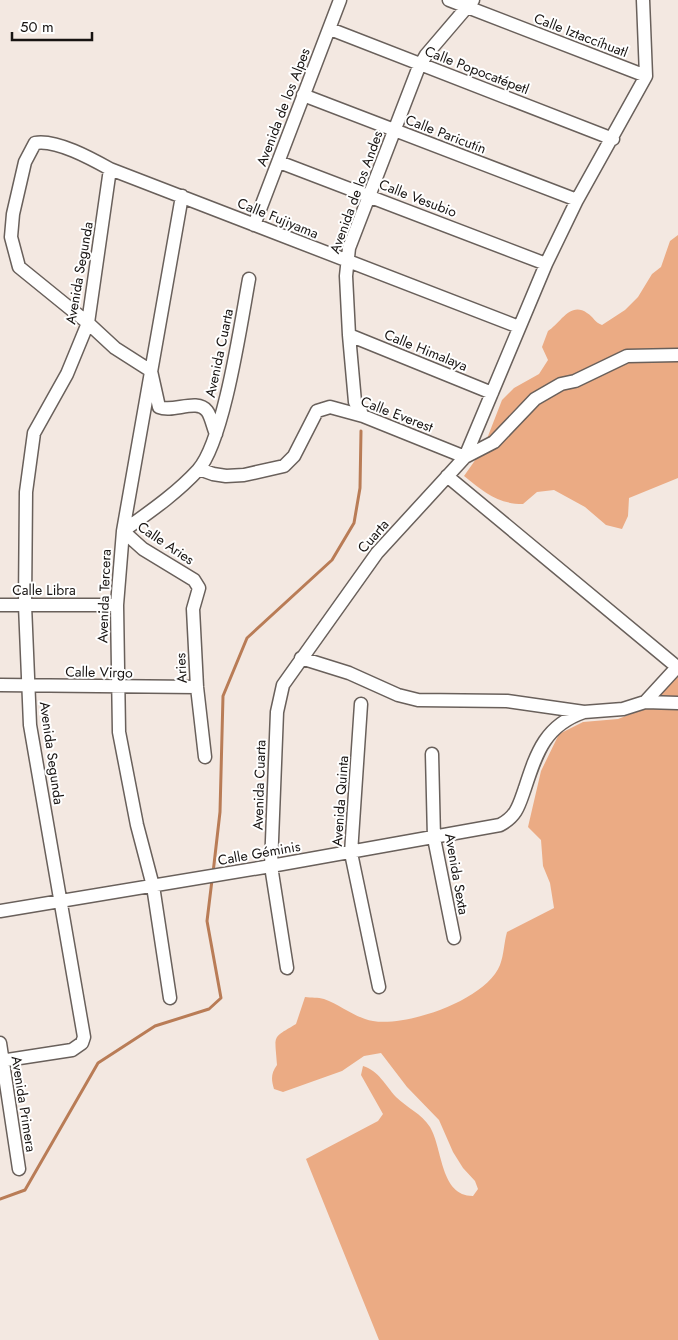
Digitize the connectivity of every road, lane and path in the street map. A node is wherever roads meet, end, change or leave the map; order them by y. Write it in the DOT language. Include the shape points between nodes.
graph roads {
  1 [pos="340,0"];
  2 [pos="449,0"];
  3 [pos="643,0"];
  4 [pos="470,4"];
  5 [pos="330,29"];
  6 [pos="420,64"];
  7 [pos="646,76"];
  8 [pos="303,95"];
  9 [pos="395,130"];
  10 [pos="613,139"];
  11 [pos="279,162"];
  12 [pos="110,169"];
  13 [pos="369,195"];
  14 [pos="182,196"];
  15 [pos="577,200"];
  16 [pos="254,225"];
  17 [pos="346,261"];
  18 [pos="546,264"];
  19 [pos="250,279"];
  20 [pos="88,323"];
  21 [pos="519,327"];
  22 [pos="349,335"];
  23 [pos="678,355"];
  24 [pos="151,371"];
  25 [pos="492,393"];
  26 [pos="363,416"];
  27 [pos="216,434"];
  28 [pos="465,456"];
  29 [pos="199,469"];
  30 [pos="447,476"];
  31 [pos="123,531"];
  32 [pos="194,580"];
  33 [pos="0,604"];
  34 [pos="25,605"];
  35 [pos="117,605"];
  36 [pos="312,641"];
  37 [pos="301,658"];
  38 [pos="678,667"];
  39 [pos="0,685"];
  40 [pos="28,686"];
  41 [pos="197,687"];
  42 [pos="117,688"];
  43 [pos="645,702"];
  44 [pos="678,703"];
  45 [pos="361,704"];
  46 [pos="584,712"];
  47 [pos="432,754"];
  48 [pos="205,757"];
  49 [pos="434,838"];
  50 [pos="351,852"];
  51 [pos="272,866"];
  52 [pos="152,886"];
  53 [pos="60,902"];
  54 [pos="0,911"];
  55 [pos="454,938"];
  56 [pos="287,968"];
  57 [pos="379,988"];
  58 [pos="170,998"];
  59 [pos="0,1043"];
  60 [pos="1,1061"];
  61 [pos="19,1169"];
  1 -- 5 [label="street, Avenida de los Alpes"];
  2 -- 4 [label="street, Calle Iztaccíhuatl"];
  3 -- 7 [label="street"];
  4 -- 6 [label="street, Avenida de los Andes"];
  4 -- 7 [label="street, Calle Iztaccíhuatl"];
  5 -- 6 [label="street, Calle Popocatépetl"];
  5 -- 8 [label="street, Avenida de los Alpes"];
  6 -- 9 [label="street, Avenida de los Andes"];
  6 -- 10 [label="street, Calle Popocatépetl"];
  7 -- 10 [label="street"];
  8 -- 9 [label="street, Calle Paricutín"];
  8 -- 11 [label="street, Avenida de los Alpes"];
  9 -- 13 [label="street, Avenida de los Andes"];
  9 -- 15 [label="street, Calle Paricutín"];
  10 -- 15 [label="street"];
  11 -- 13 [label="street, Calle Vesubio"];
  11 -- 16 [label="street, Avenida de los Alpes"];
  12 -- 14 [label="street, Calle Fujiyama"];
  12 -- 20 [label="street, Avenida Segunda"];
  12 -- 20 [label="street" via="86,156 38,142 32,145 21,175 12,214 11,237 19,267"];
  13 -- 17 [label="street, Avenida de los Andes"];
  13 -- 18 [label="street, Calle Vesubio"];
  14 -- 16 [label="street, Calle Fujiyama"];
  14 -- 24 [label="street, Avenida Tercera"];
  15 -- 18 [label="street"];
  16 -- 17 [label="street, Calle Fujiyama"];
  17 -- 21 [label="street, Calle Fujiyama"];
  17 -- 22 [label="street, Avenida de los Andes"];
  18 -- 21 [label="street"];
  19 -- 27 [label="street, Avenida Cuarta"];
  20 -- 24 [label="street" via="115,348"];
  20 -- 34 [label="street, Avenida Segunda" via="67,374 34,433 26,492"];
  21 -- 25 [label="street"];
  22 -- 25 [label="street, Calle Himalaya"];
  22 -- 26 [label="street, Avenida de los Andes" via="355,402"];
  23 -- 28 [label="street" via="627,356 576,381 561,384 535,399 494,442"];
  24 -- 27 [label="street" via="160,407 166,410 201,407 207,411"];
  24 -- 31 [label="street, Avenida Tercera"];
  25 -- 28 [label="street"];
  26 -- 28 [label="street, Calle Everest"];
  26 -- 29 [label="street, Calle Everest" via="330,407 317,411 294,456 284,466 226,476"];
  27 -- 29 [label="street, Avenida Cuarta"];
  28 -- 30 [label="street, Cuarta"];
  29 -- 31 [label="street"];
  30 -- 36 [label="street, Cuarta" via="377,553"];
  30 -- 38 [label="street"];
  31 -- 32 [label="street, Calle Aries" via="143,549"];
  31 -- 35 [label="street, Avenida Tercera"];
  32 -- 41 [label="street, Aries" via="199,588 193,609"];
  33 -- 34 [label="street, Calle Libra"];
  34 -- 35 [label="street, Calle Libra"];
  34 -- 40 [label="street, Avenida Segunda"];
  35 -- 42 [label="street, Avenida Tercera"];
  36 -- 37 [label="street, Avenida Cuarta"];
  37 -- 46 [label="street" via="349,672 398,695 418,700 507,701"];
  37 -- 51 [label="street, Avenida Cuarta" via="279,695"];
  38 -- 43 [label="street"];
  39 -- 40 [label="street, Calle Virgo"];
  40 -- 42 [label="street, Calle Virgo"];
  40 -- 53 [label="street, Avenida Segunda" via="30,725"];
  41 -- 42 [label="street, Calle Virgo"];
  41 -- 48 [label="street, Aries"];
  42 -- 52 [label="street, Avenida Tercera" via="119,732"];
  43 -- 44 [label="street"];
  43 -- 46 [label="street"];
  45 -- 50 [label="street, Avenida Quinta"];
  46 -- 49 [label="street, Calle Géminis" via="556,726 544,742 517,811 509,820 500,825"];
  47 -- 49 [label="street, Avenida Sexta"];
  49 -- 50 [label="street, Calle Géminis"];
  49 -- 55 [label="street, Avenida Sexta"];
  50 -- 51 [label="street, Calle Géminis"];
  50 -- 57 [label="street, Avenida Quinta"];
  51 -- 52 [label="street, Calle Géminis"];
  51 -- 56 [label="street, Avenida Cuarta"];
  52 -- 53 [label="street, Calle Géminis"];
  52 -- 58 [label="street, Avenida Tercera"];
  53 -- 54 [label="street, Calle Géminis"];
  53 -- 60 [label="street, Avenida Segunda" via="82,1024 82,1043 72,1050"];
  59 -- 60 [label="street, Avenida Primera"];
  60 -- 61 [label="street, Avenida Primera"];
}
